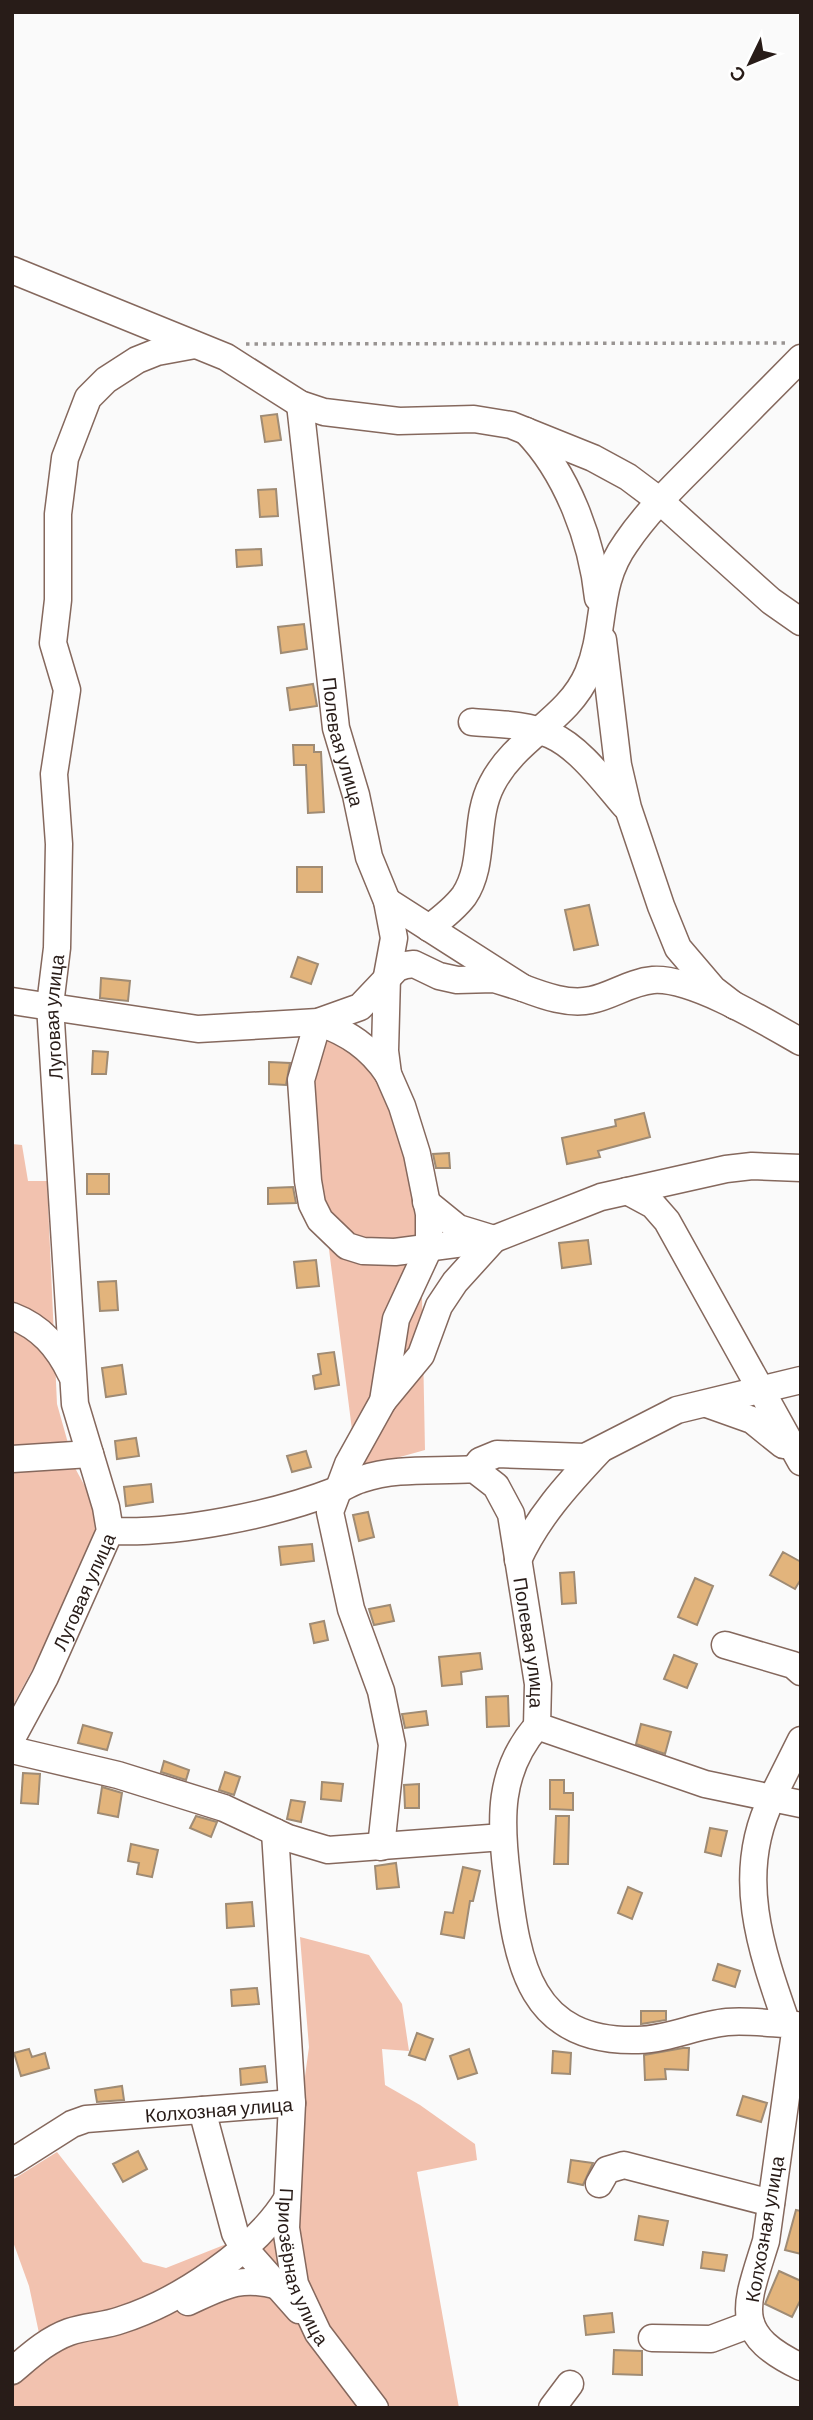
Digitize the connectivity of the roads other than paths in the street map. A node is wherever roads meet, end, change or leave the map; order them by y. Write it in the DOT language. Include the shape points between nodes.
graph roads {
  1 [pos="12,270"];
  2 [pos="195,345"];
  3 [pos="794,350"];
  4 [pos="300,404"];
  5 [pos="525,430"];
  6 [pos="660,501"];
  7 [pos="600,621"];
  8 [pos="801,622"];
  9 [pos="472,722"];
  10 [pos="536,730"];
  11 [pos="628,808"];
  12 [pos="387,901"];
  13 [pos="429,928"];
  14 [pos="387,976"];
  15 [pos="523,988"];
  16 [pos="12,1001"];
  17 [pos="50,1005"];
  18 [pos="735,1006"];
  19 [pos="318,1023"];
  20 [pos="801,1042"];
  21 [pos="388,1074"];
  22 [pos="801,1168"];
  23 [pos="627,1191"];
  24 [pos="426,1202"];
  25 [pos="494,1238"];
  26 [pos="429,1248"];
  27 [pos="12,1316"];
  28 [pos="74,1379"];
  29 [pos="801,1380"];
  30 [pos="759,1391"];
  31 [pos="383,1401"];
  32 [pos="700,1404"];
  33 [pos="598,1451"];
  34 [pos="90,1454"];
  35 [pos="12,1459"];
  36 [pos="799,1460"];
  37 [pos="474,1469"];
  38 [pos="336,1490"];
  39 [pos="110,1531"];
  40 [pos="518,1560"];
  41 [pos="725,1645"];
  42 [pos="801,1672"];
  43 [pos="537,1726"];
  44 [pos="12,1738"];
  45 [pos="801,1740"];
  46 [pos="12,1750"];
  47 [pos="772,1798"];
  48 [pos="801,1804"];
  49 [pos="275,1832"];
  50 [pos="503,1837"];
  51 [pos="381,1847"];
  52 [pos="796,2019"];
  53 [pos="292,2103"];
  54 [pos="202,2110"];
  55 [pos="12,2162"];
  56 [pos="599,2184"];
  57 [pos="287,2199"];
  58 [pos="771,2203"];
  59 [pos="243,2247"];
  60 [pos="279,2286"];
  61 [pos="135,2314"];
  62 [pos="751,2324"];
  63 [pos="318,2333"];
  64 [pos="652,2338"];
  65 [pos="801,2367"];
  66 [pos="12,2371"];
  67 [pos="570,2384"];
  68 [pos="374,2408"];
  69 [pos="552,2408"];
  1 -- 2 [label="street"];
  2 -- 4 [label="street" via="226,357"];
  2 -- 17 [label="street, Луговая улица" via="157,352 123,366 106,380 88,398 65,458 53,643 67,690 54,774 60,844"];
  3 -- 6 [label="street"];
  4 -- 5 [label="street" via="364,419 474,419"];
  4 -- 12 [label="street, Полевая улица" via="336,728 369,857"];
  5 -- 6 [label="street" via="593,458"];
  5 -- 7 [label="street" via="554,469 580,523 596,580"];
  6 -- 7 [label="street" via="625,543 606,580"];
  6 -- 8 [label="street" via="771,601"];
  7 -- 10 [label="street" via="595,657 581,689"];
  7 -- 11 [label="street" via="618,765"];
  9 -- 10 [label="street"];
  10 -- 11 [label="street" via="553,736 574,753"];
  10 -- 13 [label="street" via="515,750 483,802 473,874 464,896"];
  11 -- 18 [label="street" via="678,948 713,989"];
  12 -- 13 [label="street"];
  12 -- 14 [label="street, Полевая улица" via="394,938"];
  13 -- 15 [label="street"];
  14 -- 15 [label="street" via="414,964 457,980 494,979"];
  14 -- 19 [label="street" via="360,1006"];
  14 -- 21 [label="street, Полевая улица"];
  15 -- 18 [label="street" via="570,1002 591,1001 655,979"];
  16 -- 17 [label="street"];
  17 -- 19 [label="street" via="198,1029"];
  17 -- 28 [label="street, Луговая улица"];
  18 -- 20 [label="street"];
  19 -- 21 [label="street, Полевая улица" via="355,1039"];
  19 -- 26 [label="street" via="301,1080 312,1204 320,1220 347,1246 375,1253"];
  21 -- 24 [label="street, Полевая улица" via="417,1154"];
  22 -- 23 [label="street" via="726,1169"];
  23 -- 25 [label="street" via="534,1220"];
  23 -- 30 [label="street" via="662,1212"];
  24 -- 25 [label="street" via="458,1228"];
  24 -- 26 [label="street, Полевая улица"];
  25 -- 26 [label="street"];
  25 -- 31 [label="street" via="455,1282 439,1306 421,1355"];
  26 -- 31 [label="street, Полевая улица" via="396,1319"];
  27 -- 28 [label="street" via="49,1338"];
  28 -- 34 [label="street, Луговая улица" via="75,1404"];
  29 -- 30 [label="street"];
  30 -- 32 [label="street"];
  30 -- 36 [label="street"];
  31 -- 38 [label="street, Полевая улица"];
  32 -- 33 [label="street" via="648,1422"];
  32 -- 36 [label="street" via="752,1420"];
  33 -- 37 [label="street" via="585,1457 560,1458 497,1454"];
  33 -- 40 [label="street" via="526,1539"];
  34 -- 35 [label="street"];
  34 -- 39 [label="street, Луговая улица"];
  37 -- 38 [label="street" via="394,1472"];
  37 -- 40 [label="street, Полевая улица" via="496,1486 511,1514"];
  38 -- 39 [label="street" via="198,1525"];
  38 -- 51 [label="street, Полевая улица" via="330,1512 335,1546 360,1639 381,1691 392,1745"];
  39 -- 44 [label="street, Луговая улица" via="45,1677"];
  40 -- 43 [label="street, Полевая улица" via="538,1684"];
  41 -- 42 [label="street" via="793,1665"];
  43 -- 47 [label="street, Полевая улица" via="705,1784"];
  43 -- 50 [label="street" via="517,1750 507,1776"];
  45 -- 47 [label="street"];
  46 -- 49 [label="street" via="118,1775 210,1804"];
  47 -- 48 [label="street, Полевая улица"];
  47 -- 52 [label="street" via="757,1834 755,1922 766,1966"];
  49 -- 51 [label="street" via="328,1850"];
  49 -- 53 [label="street, Колхозная улица"];
  50 -- 51 [label="street"];
  50 -- 52 [label="street" via="513,1933 520,1954 542,2004 566,2025 587,2034 639,2040 707,2024"];
  52 -- 58 [label="street, Колхозная улица"];
  53 -- 54 [label="street, Колхозная улица"];
  53 -- 57 [label="street, Приозёрная улица"];
  54 -- 55 [label="street, Колхозная улица" via="86,2119"];
  54 -- 59 [label="street" via="235,2233"];
  56 -- 58 [label="street" via="607,2170 624,2165"];
  57 -- 59 [label="street" via="270,2225"];
  57 -- 63 [label="street, Приозёрная улица" via="286,2228 295,2284"];
  58 -- 62 [label="street, Колхозная улица"];
  59 -- 60 [label="street"];
  59 -- 61 [label="street" via="168,2300"];
  60 -- 61 [label="street" via="259,2281 232,2283 172,2307"];
  60 -- 63 [label="street"];
  61 -- 66 [label="street" via="70,2332 42,2346"];
  62 -- 64 [label="street" via="711,2339"];
  62 -- 65 [label="street, Колхозная улица" via="768,2350"];
  63 -- 68 [label="street, Приозёрная улица"];
  67 -- 69 [label="street"];
}
